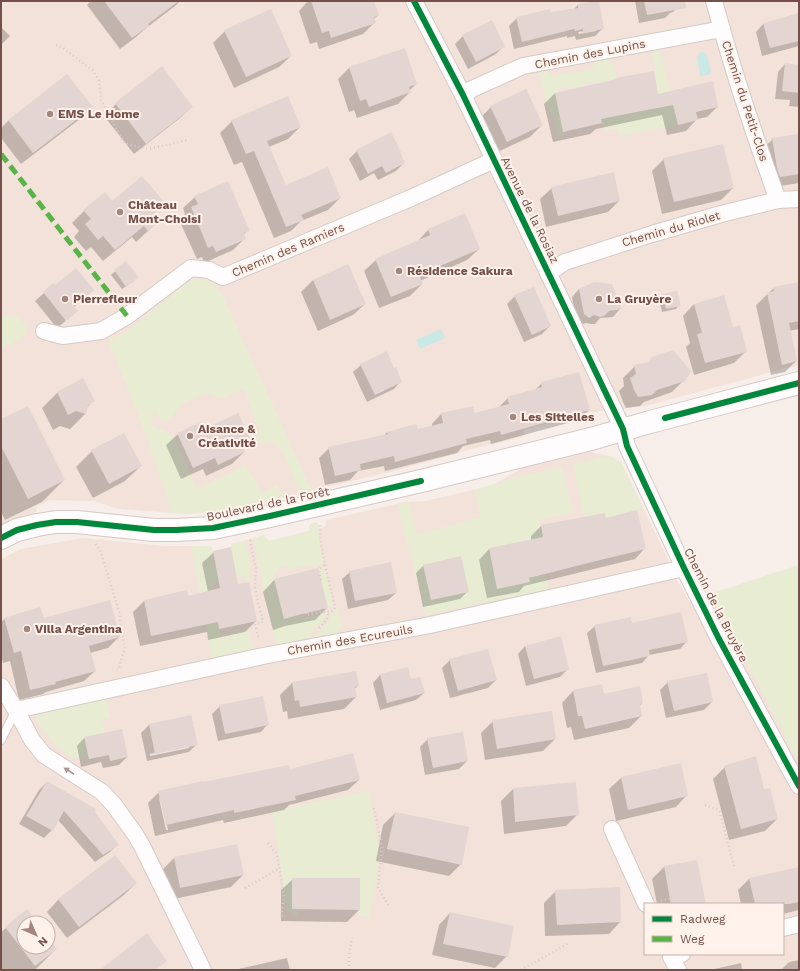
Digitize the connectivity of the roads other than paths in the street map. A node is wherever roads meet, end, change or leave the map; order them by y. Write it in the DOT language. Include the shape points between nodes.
graph roads {
  1 [pos="414,1"];
  2 [pos="714,1"];
  3 [pos="722,29"];
  4 [pos="463,95"];
  5 [pos="494,160"];
  6 [pos="799,199"];
  7 [pos="778,200"];
  8 [pos="548,273"];
  9 [pos="44,331"];
  10 [pos="799,383"];
  11 [pos="622,429"];
  12 [pos="1,538"];
  13 [pos="684,568"];
  14 [pos="1,686"];
  15 [pos="16,710"];
  16 [pos="1,740"];
  17 [pos="799,786"];
  18 [pos="612,829"];
  19 [pos="646,903"];
  20 [pos="799,924"];
  21 [pos="784,928"];
  22 [pos="204,970"];
  1 -- 4 [label="street, Avenue de la Rosiaz"];
  2 -- 3 [label="street, Chemin du Petit-Clos"];
  3 -- 4 [label="street, Chemin des Lupins" via="523,66"];
  3 -- 7 [label="street, Chemin du Petit-Clos" via="749,119"];
  4 -- 5 [label="street, Avenue de la Rosiaz"];
  5 -- 8 [label="street, Avenue de la Rosiaz"];
  5 -- 9 [label="street, Chemin des Ramiers" via="223,277 209,270 191,268 127,316 101,331 63,336"];
  6 -- 7 [label="street, Chemin du Riolet"];
  7 -- 8 [label="street, Chemin du Riolet" via="609,247 565,262"];
  8 -- 11 [label="street, Avenue de la Rosiaz"];
  10 -- 11 [label="street, Boulevard de la Forêt"];
  11 -- 12 [label="street, Boulevard de la Forêt" via="421,481 213,528 154,530 56,522 17,530"];
  11 -- 13 [label="street, Chemin de la Bruyère" via="627,446"];
  13 -- 15 [label="street, Chemin des Ecureuils" via="425,626 263,656"];
  13 -- 17 [label="street, Chemin de la Bruyère" via="719,639"];
  14 -- 15 [label="street"];
  15 -- 16 [label="lane"];
  22 -- 15 [label="street, one-way" via="135,834 102,792 44,756"];
  18 -- 19 [label="street"];
  20 -- 21 [label="street"];
}
